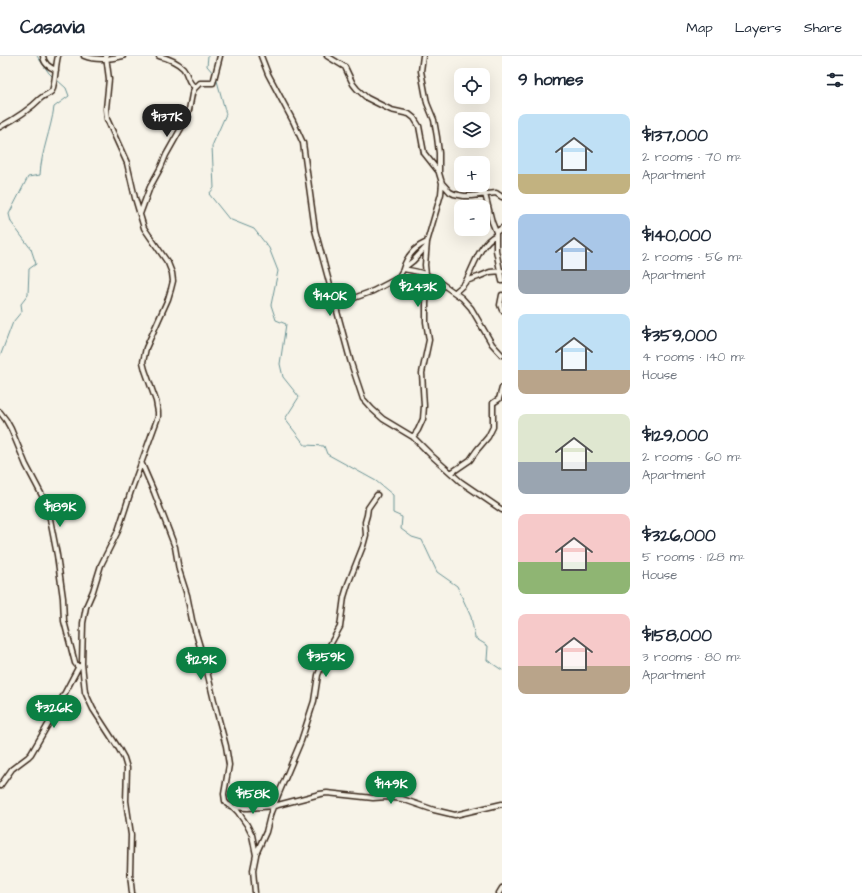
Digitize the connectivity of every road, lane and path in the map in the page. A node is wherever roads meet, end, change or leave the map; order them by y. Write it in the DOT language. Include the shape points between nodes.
graph roads {
  1 [pos="43,56"];
  2 [pos="58,56"];
  3 [pos="84,56"];
  4 [pos="123,56"];
  5 [pos="159,56"];
  6 [pos="220,56"];
  7 [pos="261,56"];
  8 [pos="327,56"];
  9 [pos="423,56"];
  10 [pos="106,58"];
  11 [pos="56,70"];
  12 [pos="195,87"];
  13 [pos="0,127"];
  14 [pos="439,173"];
  15 [pos="442,183"];
  16 [pos="502,191"];
  17 [pos="496,193"];
  18 [pos="485,194"];
  19 [pos="502,197"];
  20 [pos="140,214"];
  21 [pos="502,228"];
  22 [pos="496,233"];
  23 [pos="427,242"];
  24 [pos="426,247"];
  25 [pos="403,270"];
  26 [pos="501,271"];
  27 [pos="426,275"];
  28 [pos="466,281"];
  29 [pos="502,281"];
  30 [pos="455,292"];
  31 [pos="502,295"];
  32 [pos="335,305"];
  33 [pos="502,310"];
  34 [pos="502,354"];
  35 [pos="502,388"];
  36 [pos="0,412"];
  37 [pos="413,437"];
  38 [pos="141,462"];
  39 [pos="451,473"];
  40 [pos="377,495"];
  41 [pos="502,510"];
  42 [pos="83,656"];
  43 [pos="78,667"];
  44 [pos="0,786"];
  45 [pos="502,804"];
  46 [pos="274,806"];
  47 [pos="233,808"];
  48 [pos="256,855"];
  49 [pos="502,888"];
  50 [pos="132,893"];
  51 [pos="255,893"];
  52 [pos="499,893"];
  1 -- 11 [label="street" via="44,62"];
  2 -- 11 [label="street"];
  3 -- 10 [label="street"];
  4 -- 10 [label="street"];
  5 -- 12 [label="street" via="182,67"];
  6 -- 12 [label="street" via="213,83"];
  7 -- 32 [label="street" via="303,143 314,230"];
  8 -- 14 [label="street" via="345,67 355,86 367,98 414,118 420,126 424,153"];
  9 -- 14 [label="street" via="421,71 434,120"];
  10 -- 20 [label="street" via="109,79 106,119 127,163"];
  11 -- 13 [label="street" via="55,82 50,93 17,118"];
  12 -- 20 [label="street" via="184,123 150,187"];
  14 -- 15 [label="street"];
  15 -- 18 [label="street" via="454,194"];
  15 -- 23 [label="street"];
  16 -- 17 [label="street"];
  17 -- 18 [label="street"];
  17 -- 19 [label="street"];
  18 -- 22 [label="street"];
  20 -- 38 [label="street" via="144,228 168,263 173,281 143,362 158,412"];
  21 -- 22 [label="street"];
  22 -- 26 [label="street" via="496,250"];
  22 -- 28 [label="street" via="485,244"];
  23 -- 24 [label="street"];
  23 -- 25 [label="street" via="409,256"];
  24 -- 25 [label="street"];
  24 -- 27 [label="street"];
  25 -- 27 [label="street"];
  25 -- 32 [label="street" via="398,278 373,291"];
  26 -- 28 [label="street" via="490,272"];
  26 -- 29 [label="street"];
  27 -- 30 [label="street"];
  27 -- 37 [label="street" via="429,340 422,373 424,414 421,425"];
  28 -- 30 [label="street"];
  30 -- 34 [label="street" via="471,308 489,339"];
  31 -- 33 [label="street"];
  32 -- 37 [label="street" via="363,399 383,419"];
  35 -- 39 [label="street" via="499,399 493,402 493,430 470,460"];
  36 -- 43 [label="street" via="11,429 50,514 64,621"];
  37 -- 39 [label="street"];
  38 -- 42 [label="street" via="118,531 101,565 85,611"];
  38 -- 47 [label="street" via="176,550 179,570 226,746 228,765 224,797 226,803"];
  39 -- 41 [label="street"];
  40 -- 46 [label="street" via="368,508 366,535 346,591 340,627 319,673 316,694 298,750"];
  42 -- 43 [label="street"];
  42 -- 50 [label="street" via="83,680 87,699 119,749 127,768 126,801 131,839"];
  43 -- 44 [label="street" via="31,754 12,769"];
  45 -- 46 [label="street" via="455,816 402,798 327,793"];
  46 -- 47 [label="street"];
  46 -- 48 [label="street"];
  47 -- 48 [label="street" via="250,830"];
  48 -- 51 [label="street" via="253,873"];
  49 -- 52 [label="street"];
}
